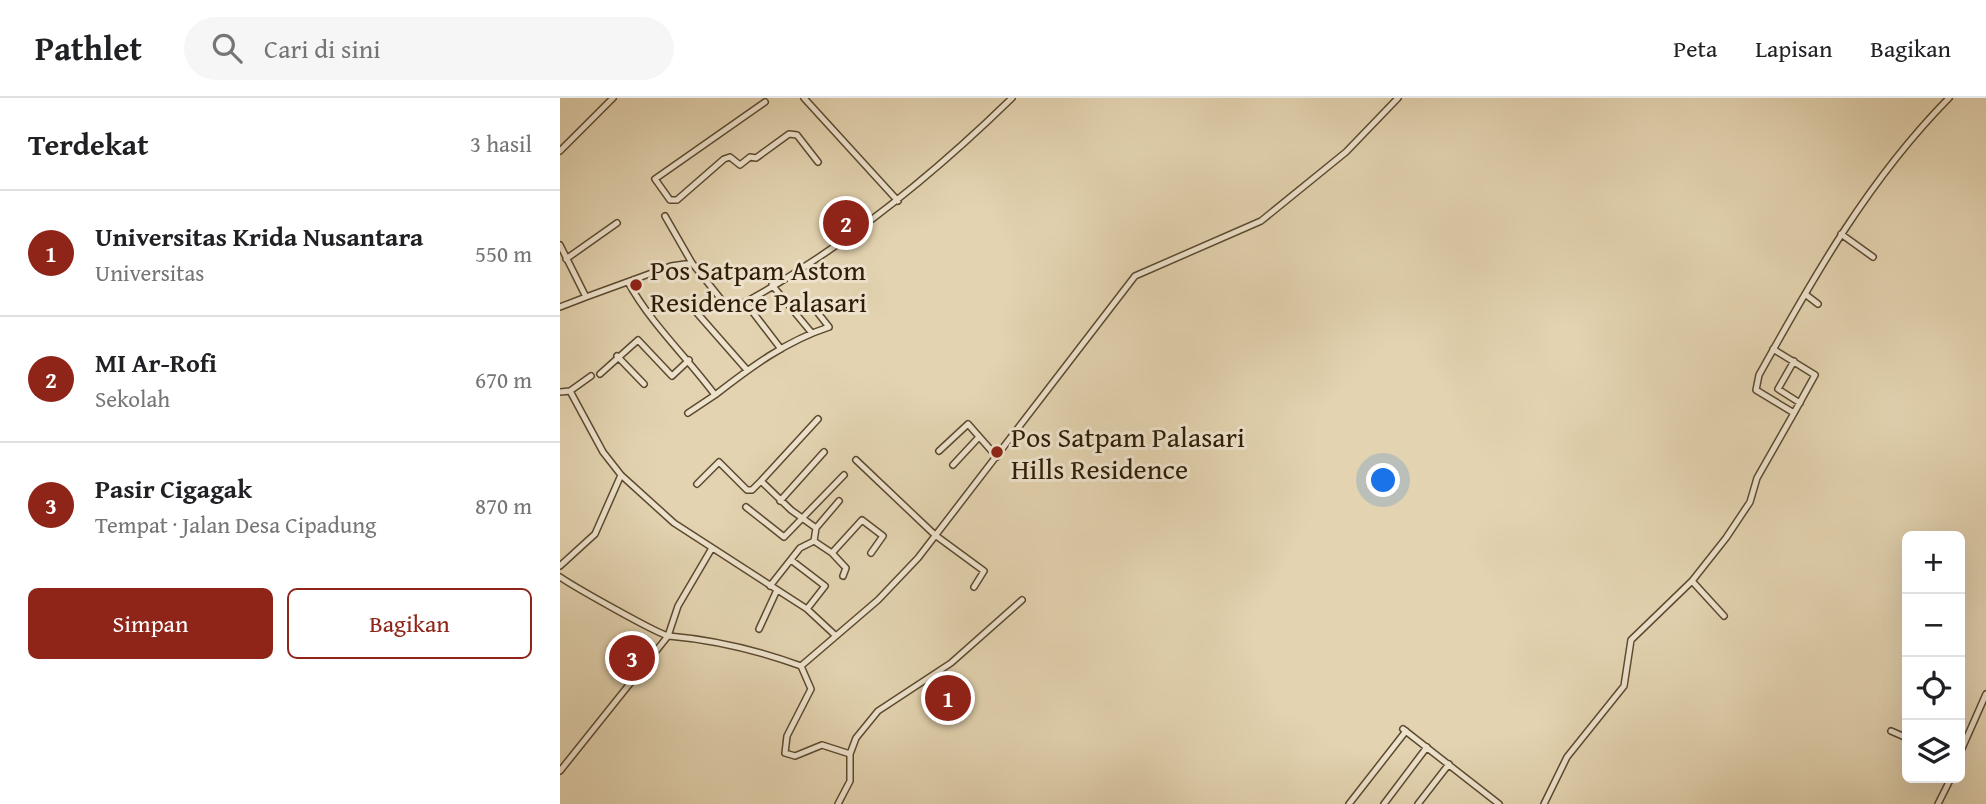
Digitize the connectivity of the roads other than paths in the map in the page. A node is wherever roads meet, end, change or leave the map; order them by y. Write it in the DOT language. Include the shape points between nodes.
graph roads {
  1 [pos="613,98"];
  2 [pos="804,98"];
  3 [pos="1012,98"];
  4 [pos="1398,98"];
  5 [pos="1949,98"];
  6 [pos="765,99"];
  7 [pos="560,151"];
  8 [pos="818,162"];
  9 [pos="898,201"];
  10 [pos="664,216"];
  11 [pos="617,223"];
  12 [pos="1840,234"];
  13 [pos="561,249"];
  14 [pos="1872,257"];
  15 [pos="566,259"];
  16 [pos="692,263"];
  17 [pos="628,282"];
  18 [pos="772,285"];
  19 [pos="1805,294"];
  20 [pos="586,297"];
  21 [pos="745,302"];
  22 [pos="1818,304"];
  23 [pos="690,305"];
  24 [pos="560,307"];
  25 [pos="814,308"];
  26 [pos="811,332"];
  27 [pos="781,349"];
  28 [pos="1773,349"];
  29 [pos="617,356"];
  30 [pos="689,360"];
  31 [pos="1794,361"];
  32 [pos="747,370"];
  33 [pos="600,374"];
  34 [pos="590,376"];
  35 [pos="644,384"];
  36 [pos="570,391"];
  37 [pos="560,392"];
  38 [pos="715,395"];
  39 [pos="1800,403"];
  40 [pos="688,413"];
  41 [pos="1794,413"];
  42 [pos="818,419"];
  43 [pos="979,437"];
  44 [pos="824,452"];
  45 [pos="939,452"];
  46 [pos="997,457"];
  47 [pos="856,460"];
  48 [pos="953,465"];
  49 [pos="621,475"];
  50 [pos="844,475"];
  51 [pos="761,481"];
  52 [pos="697,484"];
  53 [pos="780,501"];
  54 [pos="839,501"];
  55 [pos="746,508"];
  56 [pos="803,520"];
  57 [pos="816,528"];
  58 [pos="935,535"];
  59 [pos="814,541"];
  60 [pos="712,548"];
  61 [pos="832,553"];
  62 [pos="871,553"];
  63 [pos="791,560"];
  64 [pos="560,566"];
  65 [pos="843,576"];
  66 [pos="560,577"];
  67 [pos="1692,581"];
  68 [pos="974,587"];
  69 [pos="774,588"];
  70 [pos="1022,600"];
  71 [pos="807,609"];
  72 [pos="1724,616"];
  73 [pos="759,629"];
  74 [pos="668,636"];
  75 [pos="836,636"];
  76 [pos="800,666"];
  77 [pos="1986,694"];
  78 [pos="1892,731"];
  79 [pos="1902,736"];
  80 [pos="1965,742"];
  81 [pos="1427,747"];
  82 [pos="850,754"];
  83 [pos="1449,764"];
  84 [pos="560,771"];
  85 [pos="1949,783"];
  86 [pos="1941,803"];
  87 [pos="838,804"];
  88 [pos="1349,804"];
  89 [pos="1384,804"];
  90 [pos="1418,804"];
  91 [pos="1499,804"];
  92 [pos="1544,804"];
  1 -- 7 [label="street"];
  2 -- 9 [label="street"];
  3 -- 9 [label="street"];
  4 -- 46 [label="street" via="1346,152 1261,221 1135,276"];
  5 -- 12 [label="street" via="1904,145"];
  6 -- 8 [label="street" via="655,179 670,200 677,200 724,159 740,165 789,134 797,135"];
  9 -- 18 [label="street"];
  10 -- 16 [label="street"];
  11 -- 15 [label="street"];
  12 -- 14 [label="street"];
  12 -- 19 [label="street"];
  13 -- 15 [label="street"];
  15 -- 20 [label="street"];
  16 -- 17 [label="street"];
  16 -- 21 [label="street" via="728,308"];
  17 -- 20 [label="street"];
  17 -- 30 [label="street" via="655,325"];
  18 -- 21 [label="street"];
  18 -- 26 [label="street"];
  19 -- 22 [label="street"];
  19 -- 28 [label="street"];
  20 -- 24 [label="street"];
  21 -- 27 [label="street"];
  23 -- 32 [label="street"];
  25 -- 26 [label="street" via="829,326"];
  26 -- 27 [label="street"];
  27 -- 32 [label="street"];
  28 -- 31 [label="street"];
  28 -- 41 [label="street" via="1756,390"];
  29 -- 30 [label="street" via="639,341 672,376"];
  29 -- 33 [label="street"];
  29 -- 35 [label="street"];
  30 -- 38 [label="street"];
  31 -- 39 [label="street" via="1815,375"];
  31 -- 39 [label="street" via="1778,389"];
  32 -- 38 [label="street"];
  34 -- 36 [label="street"];
  36 -- 37 [label="street"];
  36 -- 49 [label="street"];
  38 -- 40 [label="street"];
  39 -- 41 [label="street"];
  41 -- 67 [label="street" via="1757,478 1750,502"];
  42 -- 51 [label="street"];
  43 -- 45 [label="street" via="966,424"];
  43 -- 46 [label="street"];
  43 -- 48 [label="street"];
  44 -- 53 [label="street"];
  46 -- 58 [label="street"];
  47 -- 58 [label="street"];
  49 -- 60 [label="street" via="674,523"];
  49 -- 64 [label="street" via="595,534"];
  50 -- 56 [label="street"];
  51 -- 52 [label="street" via="752,491 747,490 719,462"];
  51 -- 53 [label="street"];
  53 -- 56 [label="street"];
  54 -- 57 [label="street"];
  55 -- 56 [label="street" via="781,538"];
  56 -- 57 [label="street"];
  57 -- 59 [label="street"];
  58 -- 68 [label="street" via="984,571"];
  58 -- 75 [label="street" via="883,596"];
  59 -- 61 [label="street"];
  59 -- 63 [label="street" via="803,545"];
  60 -- 69 [label="street"];
  60 -- 74 [label="street" via="678,606"];
  61 -- 62 [label="street" via="862,520 883,536"];
  61 -- 65 [label="street" via="844,565"];
  63 -- 69 [label="street"];
  63 -- 71 [label="street" via="825,586"];
  66 -- 74 [label="street"];
  67 -- 72 [label="street"];
  67 -- 92 [label="street" via="1631,640 1624,686 1566,757"];
  69 -- 71 [label="street"];
  69 -- 73 [label="street"];
  70 -- 82 [label="street" via="951,663 878,711 856,738"];
  71 -- 75 [label="street"];
  74 -- 76 [label="street" via="690,635"];
  74 -- 84 [label="street"];
  75 -- 76 [label="street"];
  76 -- 82 [label="street" via="811,689 787,736 785,753 795,756 822,745"];
  77 -- 80 [label="street"];
  78 -- 79 [label="street"];
  81 -- 83 [label="street"];
  81 -- 88 [label="street" via="1405,730"];
  81 -- 89 [label="street"];
  82 -- 87 [label="street" via="850,781"];
  83 -- 90 [label="street"];
  83 -- 91 [label="street"];
  85 -- 86 [label="street"];
}
